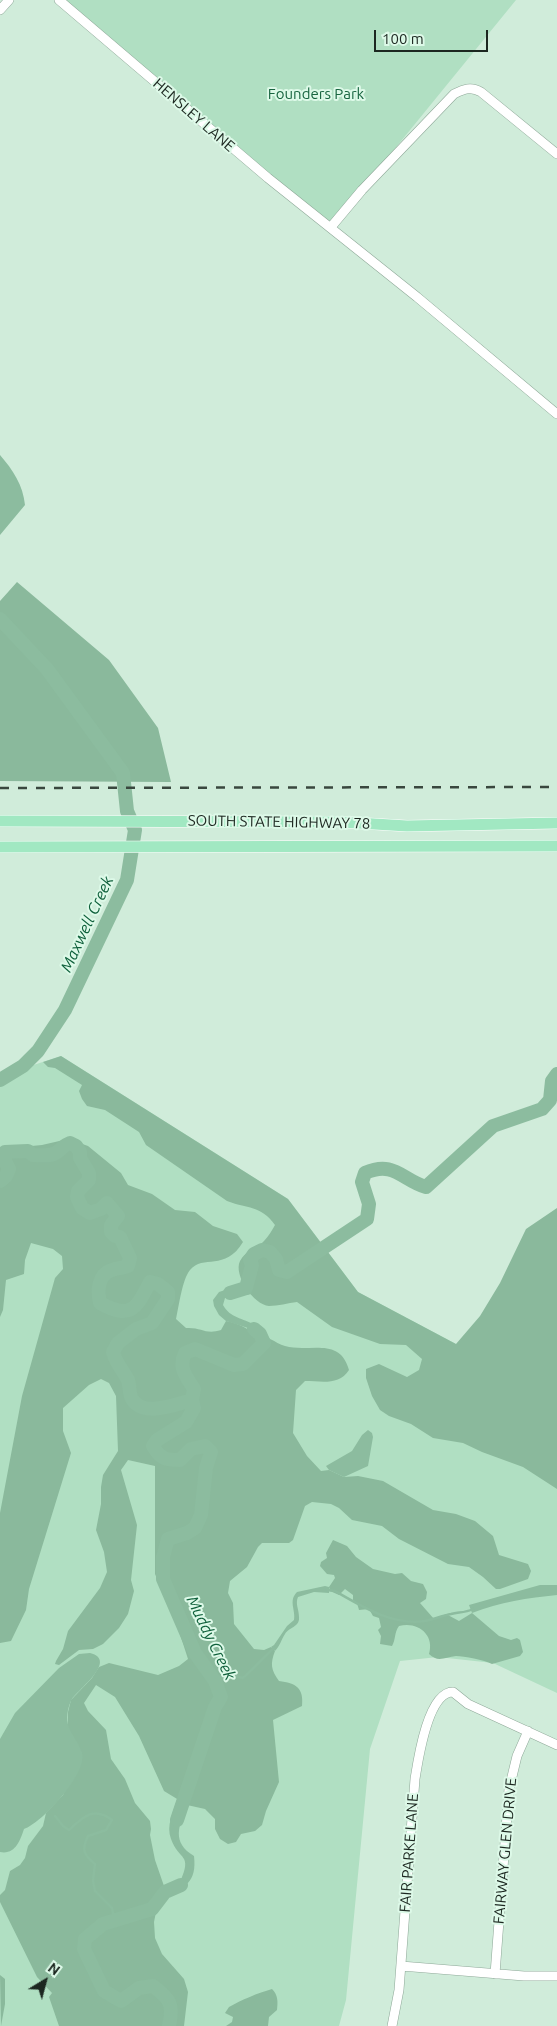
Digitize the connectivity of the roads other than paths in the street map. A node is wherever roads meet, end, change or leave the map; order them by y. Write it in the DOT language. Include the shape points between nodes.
graph roads {
  1 [pos="9,0"];
  2 [pos="59,0"];
  3 [pos="0,10"];
  4 [pos="557,154"];
  5 [pos="331,227"];
  6 [pos="557,414"];
  7 [pos="0,822"];
  8 [pos="557,823"];
  9 [pos="557,846"];
  10 [pos="0,847"];
  11 [pos="528,1731"];
  12 [pos="557,1744"];
  13 [pos="401,1966"];
  14 [pos="495,1974"];
  15 [pos="557,1976"];
  16 [pos="392,2026"];
  1 -- 3 [label="street"];
  2 -- 5 [label="street, HENSLEY LANE" via="268,178"];
  4 -- 5 [label="street" via="481,92 466,88 454,94"];
  5 -- 6 [label="street, HENSLEY LANE"];
  7 -- 8 [label="main road, SOUTH STATE HIGHWAY 78" via="342,822 407,826"];
  9 -- 10 [label="main road, SOUTH STATE HIGHWAY 78"];
  11 -- 12 [label="street"];
  11 -- 13 [label="street, FAIR PARKE LANE" via="468,1704 453,1692 442,1695 436,1702 419,1754"];
  11 -- 14 [label="street, FAIRWAY GLEN DRIVE" via="508,1789"];
  13 -- 14 [label="street"];
  13 -- 16 [label="street, FAIR PARKE LANE"];
  14 -- 15 [label="street"];
}
